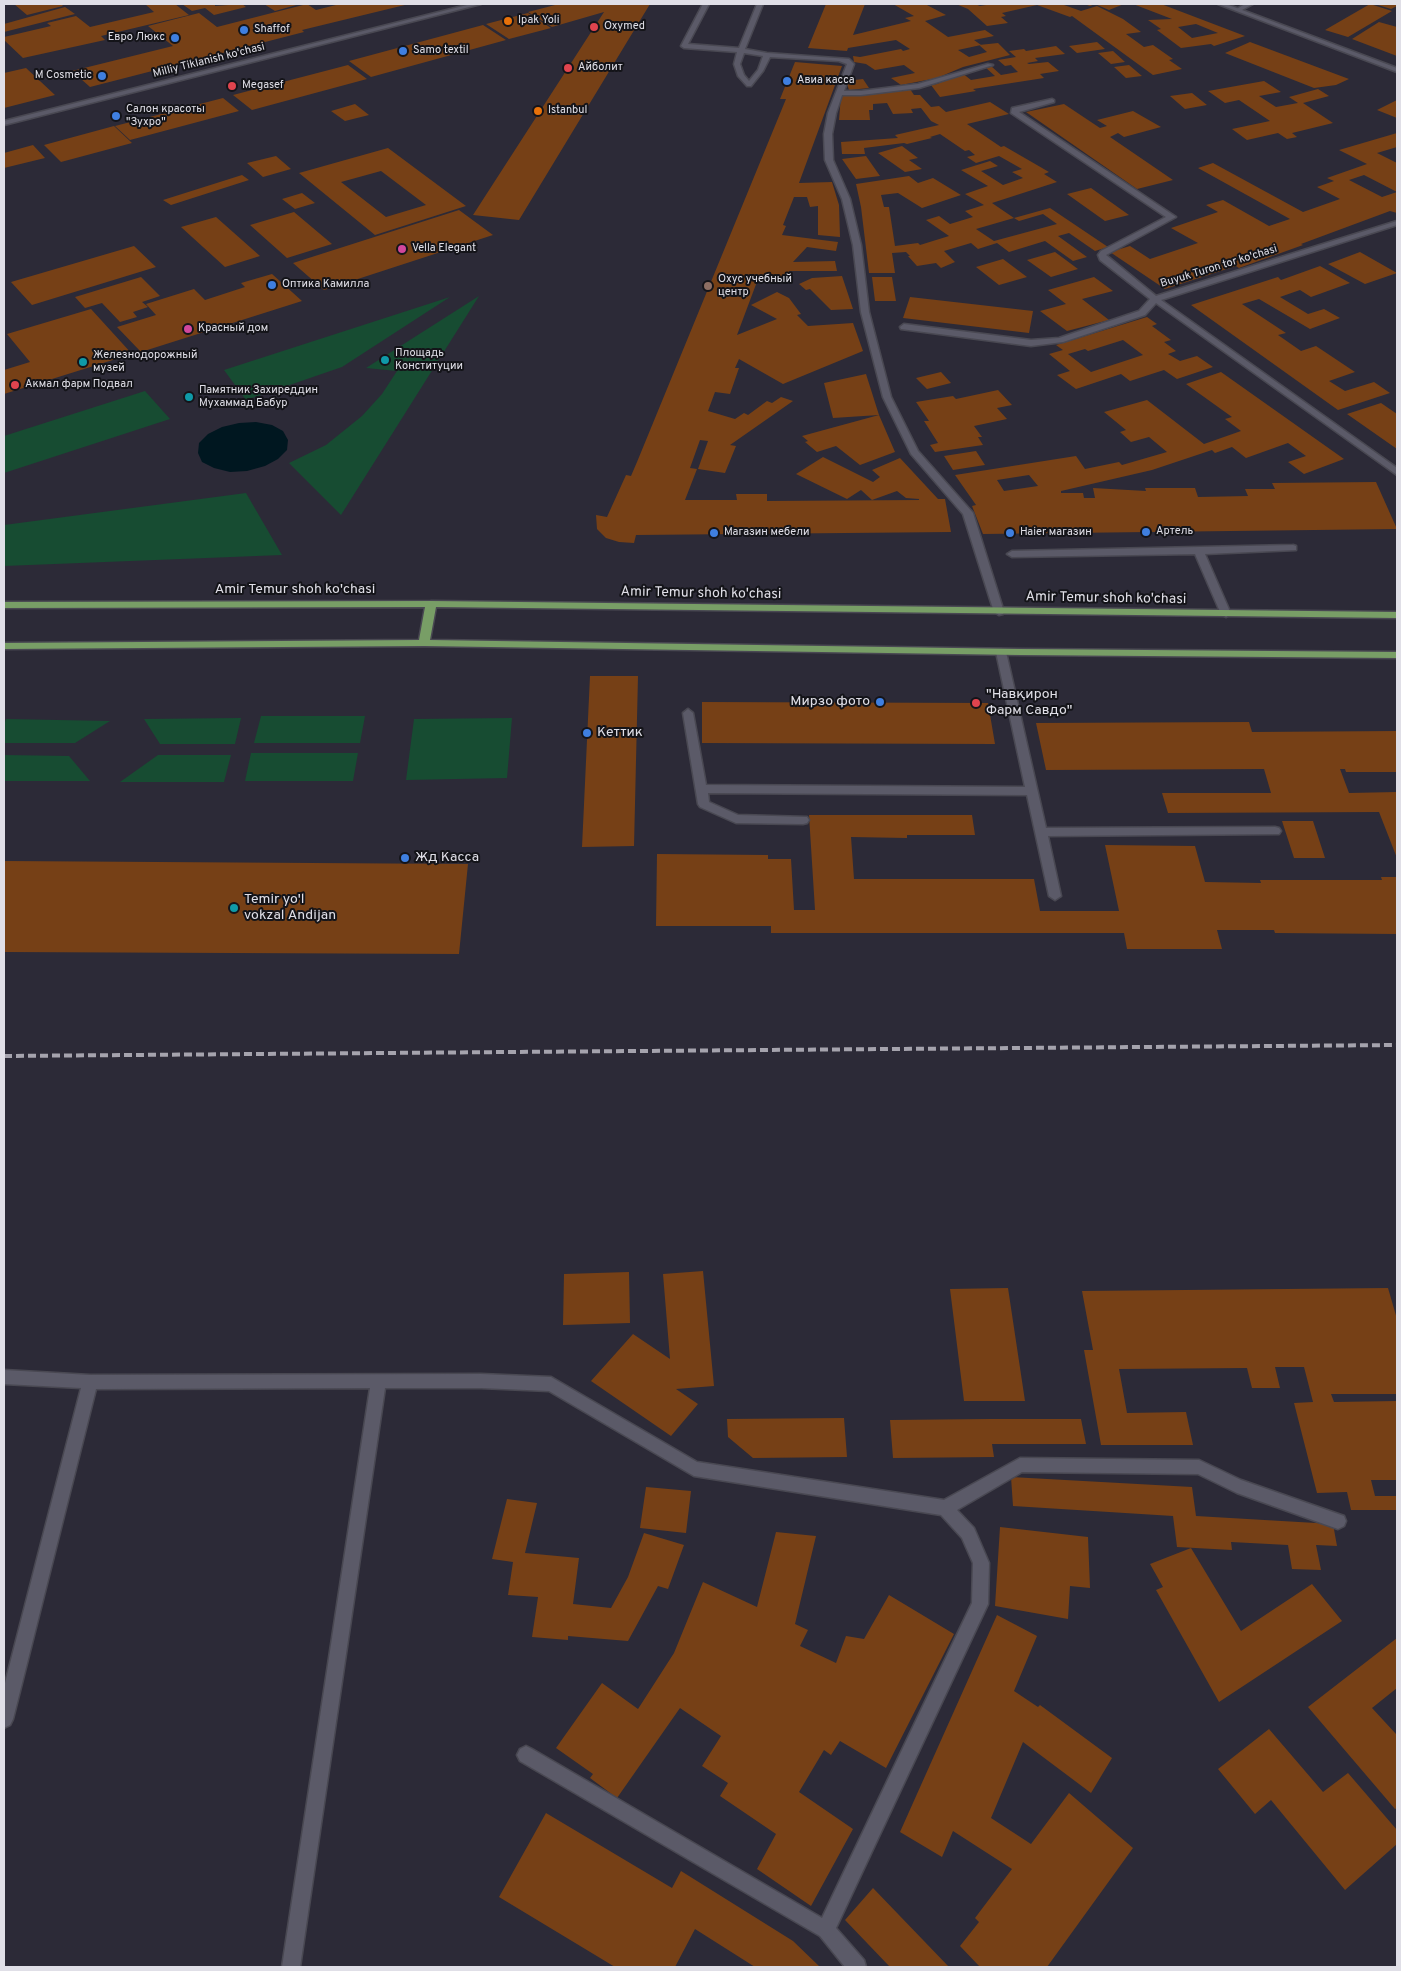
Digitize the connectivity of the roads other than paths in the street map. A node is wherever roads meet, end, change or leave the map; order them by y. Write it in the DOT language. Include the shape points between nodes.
graph roads {
  1 [pos="478,4"];
  2 [pos="706,4"];
  3 [pos="760,4"];
  4 [pos="1221,4"];
  5 [pos="1250,4"];
  6 [pos="1238,10"];
  7 [pos="741,50"];
  8 [pos="767,55"];
  9 [pos="990,65"];
  10 [pos="1397,70"];
  11 [pos="838,93"];
  12 [pos="1052,101"];
  13 [pos="4,123"];
  14 [pos="1397,223"];
  15 [pos="1155,299"];
  16 [pos="904,327"];
  17 [pos="1397,472"];
  18 [pos="1293,548"];
  19 [pos="1199,551"];
  20 [pos="1012,554"];
  21 [pos="431,604"];
  22 [pos="4,606"];
  23 [pos="999,612"];
  24 [pos="1226,614"];
  25 [pos="1397,615"];
  26 [pos="424,643"];
  27 [pos="4,646"];
  28 [pos="1001,652"];
  29 [pos="1397,655"];
  30 [pos="688,713"];
  31 [pos="701,789"];
  32 [pos="1031,791"];
  33 [pos="803,820"];
  34 [pos="1040,832"];
  35 [pos="1275,832"];
  36 [pos="1055,896"];
  37 [pos="4,1378"];
  38 [pos="379,1381"];
  39 [pos="90,1382"];
  40 [pos="946,1508"];
  41 [pos="1338,1521"];
  42 [pos="4,1719"];
  43 [pos="526,1755"];
  44 [pos="826,1930"];
  45 [pos="291,1967"];
  46 [pos="857,1967"];
  1 -- 13 [label="street, Milliy Tiklanish ko'chasi"];
  2 -- 7 [label="street" via="684,46"];
  3 -- 7 [label="street"];
  4 -- 6 [label="street"];
  5 -- 6 [label="street"];
  6 -- 10 [label="street"];
  7 -- 8 [label="street"];
  7 -- 8 [label="street" via="737,64 741,76 750,85"];
  8 -- 11 [label="street" via="847,60 851,64"];
  9 -- 11 [label="street" via="919,86"];
  11 -- 23 [label="street" via="828,134 829,160 848,208 857,245 865,312 887,398 914,452 968,512"];
  12 -- 15 [label="street" via="1015,110 1015,113 1172,217 1102,256"];
  14 -- 15 [label="street, Buyuk Turon tor ko'chasi"];
  15 -- 16 [label="street, Buyuk Turon tor ko'chasi" via="1142,313 1060,340 1031,343"];
  15 -- 17 [label="street"];
  18 -- 19 [label="street"];
  19 -- 20 [label="street"];
  19 -- 24 [label="street"];
  21 -- 22 [label="main road, Amir Temur shoh ko'chasi"];
  21 -- 23 [label="main road, Amir Temur shoh ko'chasi"];
  21 -- 26 [label="main road"];
  23 -- 24 [label="main road, Amir Temur shoh ko'chasi"];
  24 -- 25 [label="main road, Amir Temur shoh ko'chasi"];
  26 -- 27 [label="main road"];
  26 -- 28 [label="main road"];
  28 -- 29 [label="main road"];
  28 -- 32 [label="street"];
  30 -- 31 [label="street"];
  31 -- 32 [label="street"];
  31 -- 33 [label="street" via="704,804 736,819"];
  32 -- 34 [label="street"];
  34 -- 35 [label="street"];
  34 -- 36 [label="street"];
  37 -- 39 [label="street"];
  38 -- 39 [label="street"];
  38 -- 40 [label="street" via="481,1380 551,1384 694,1468"];
  38 -- 45 [label="street"];
  39 -- 42 [label="street"];
  40 -- 41 [label="street" via="1020,1464 1199,1467 1237,1486"];
  40 -- 44 [label="street" via="968,1533 981,1563 980,1604"];
  43 -- 44 [label="street"];
  44 -- 46 [label="street"];
}
